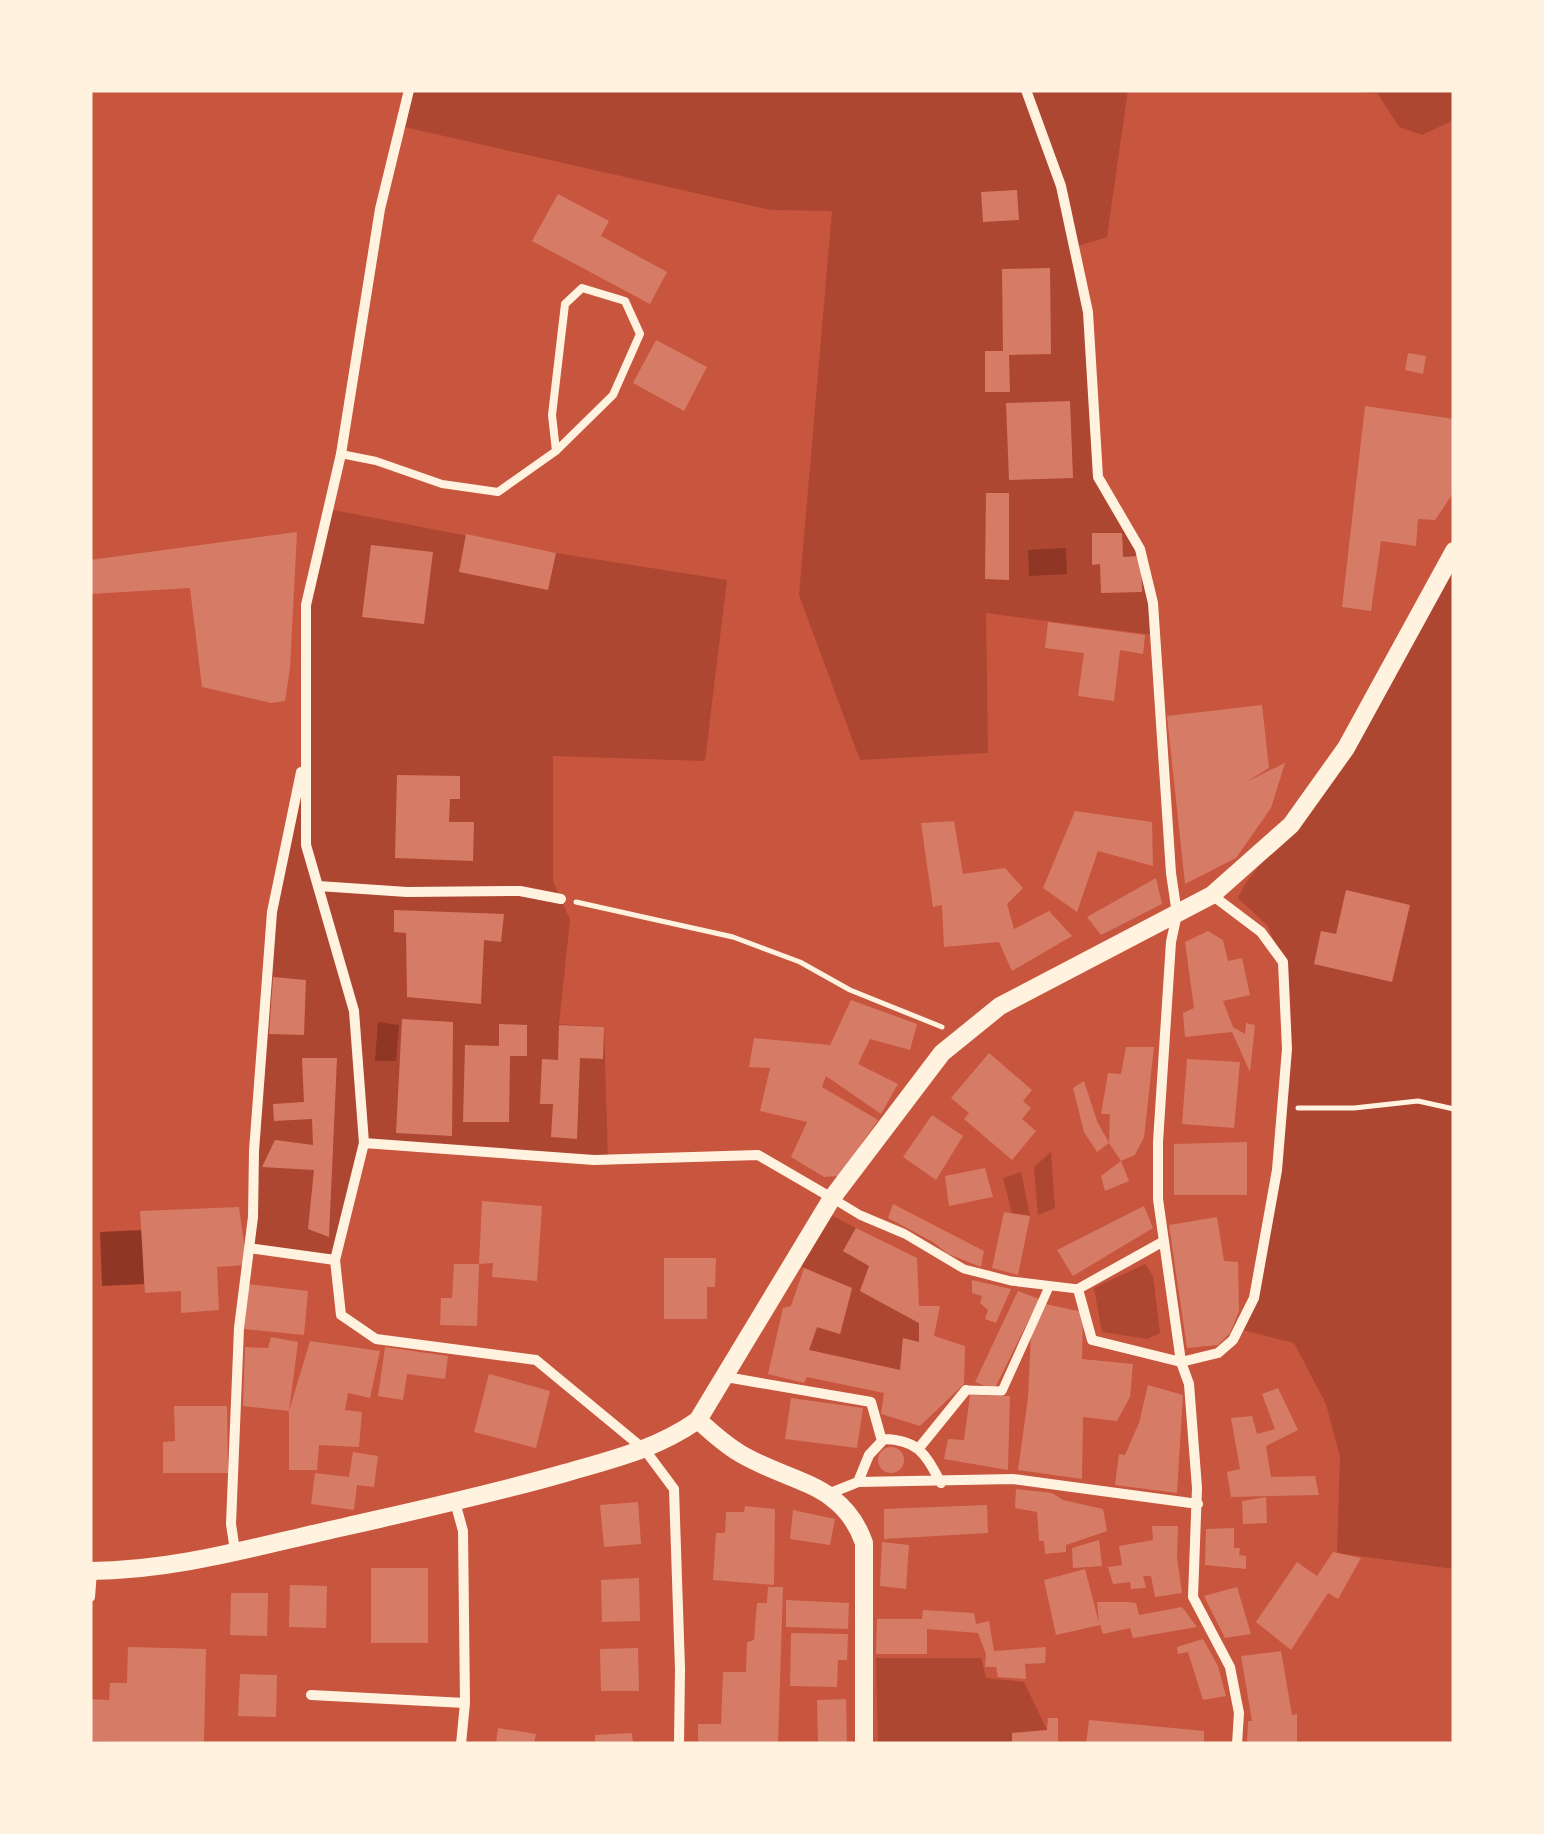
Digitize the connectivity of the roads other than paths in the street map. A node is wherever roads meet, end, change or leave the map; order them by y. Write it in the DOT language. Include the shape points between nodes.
graph roads {
  1 [pos="409,90"];
  2 [pos="1026,90"];
  3 [pos="556,451"];
  4 [pos="342,454"];
  5 [pos="1454,550"];
  6 [pos="306,744"];
  7 [pos="318,886"];
  8 [pos="1212,895"];
  9 [pos="560,899"];
  10 [pos="1177,914"];
  11 [pos="364,1143"];
  12 [pos="832,1198"];
  13 [pos="1164,1241"];
  14 [pos="249,1248"];
  15 [pos="335,1260"];
  16 [pos="1049,1287"];
  17 [pos="1078,1288"];
  18 [pos="1181,1362"];
  19 [pos="726,1376"];
  20 [pos="966,1390"];
  21 [pos="698,1420"];
  22 [pos="882,1442"];
  23 [pos="919,1448"];
  24 [pos="645,1450"];
  25 [pos="858,1482"];
  26 [pos="940,1483"];
  27 [pos="828,1494"];
  28 [pos="455,1502"];
  29 [pos="1198,1504"];
  30 [pos="235,1550"];
  31 [pos="91,1571"];
  32 [pos="90,1597"];
  33 [pos="312,1695"];
  34 [pos="465,1703"];
  35 [pos="461,1744"];
  36 [pos="679,1744"];
  37 [pos="864,1744"];
  38 [pos="1237,1744"];
  1 -- 4 [label="street" via="380,209"];
  2 -- 10 [label="street" via="1061,186 1088,312 1098,478 1140,549 1153,603"];
  3 -- 3 [label="lane" via="613,395 640,334 625,301 582,288 564,304 552,415"];
  3 -- 4 [label="lane" via="498,492 442,484"];
  4 -- 6 [label="street" via="306,605"];
  5 -- 8 [label="street" via="1346,748 1291,825"];
  6 -- 7 [label="street" via="306,844"];
  6 -- 14 [label="street" via="272,912"];
  7 -- 9 [label="street" via="520,890"];
  7 -- 11 [label="street" via="354,1011"];
  8 -- 10 [label="street"];
  8 -- 18 [label="street" via="1262,932 1283,962 1287,1049 1277,1170 1254,1298 1233,1340 1218,1353"];
  10 -- 12 [label="street" via="1000,1006 962,1037"];
  10 -- 13 [label="street" via="1158,1142"];
  11 -- 12 [label="street" via="594,1160 758,1155"];
  11 -- 15 [label="street"];
  12 -- 16 [label="street" via="964,1270"];
  12 -- 19 [label="street"];
  13 -- 17 [label="street"];
  13 -- 18 [label="street"];
  14 -- 15 [label="street"];
  14 -- 30 [label="street" via="239,1328"];
  15 -- 24 [label="street" via="341,1315 376,1339 536,1360"];
  16 -- 17 [label="street"];
  16 -- 20 [label="street" via="1002,1391"];
  17 -- 18 [label="street" via="1092,1340"];
  18 -- 29 [label="street" via="1190,1384"];
  19 -- 21 [label="street"];
  19 -- 22 [label="street" via="872,1402"];
  20 -- 23 [label="street"];
  21 -- 24 [label="street"];
  21 -- 27 [label="street" via="742,1454"];
  22 -- 23 [label="street" via="902,1440"];
  22 -- 25 [label="street"];
  23 -- 26 [label="street"];
  24 -- 28 [label="street"];
  24 -- 36 [label="street" via="674,1489"];
  25 -- 26 [label="street"];
  25 -- 27 [label="street"];
  26 -- 29 [label="street" via="1013,1479"];
  27 -- 37 [label="street" via="845,1506 864,1542"];
  28 -- 30 [label="street"];
  28 -- 34 [label="street" via="463,1531"];
  29 -- 38 [label="street" via="1193,1597 1230,1667"];
  30 -- 31 [label="street"];
  31 -- 32 [label="street"];
  33 -- 34 [label="street"];
  34 -- 35 [label="street"];
}
